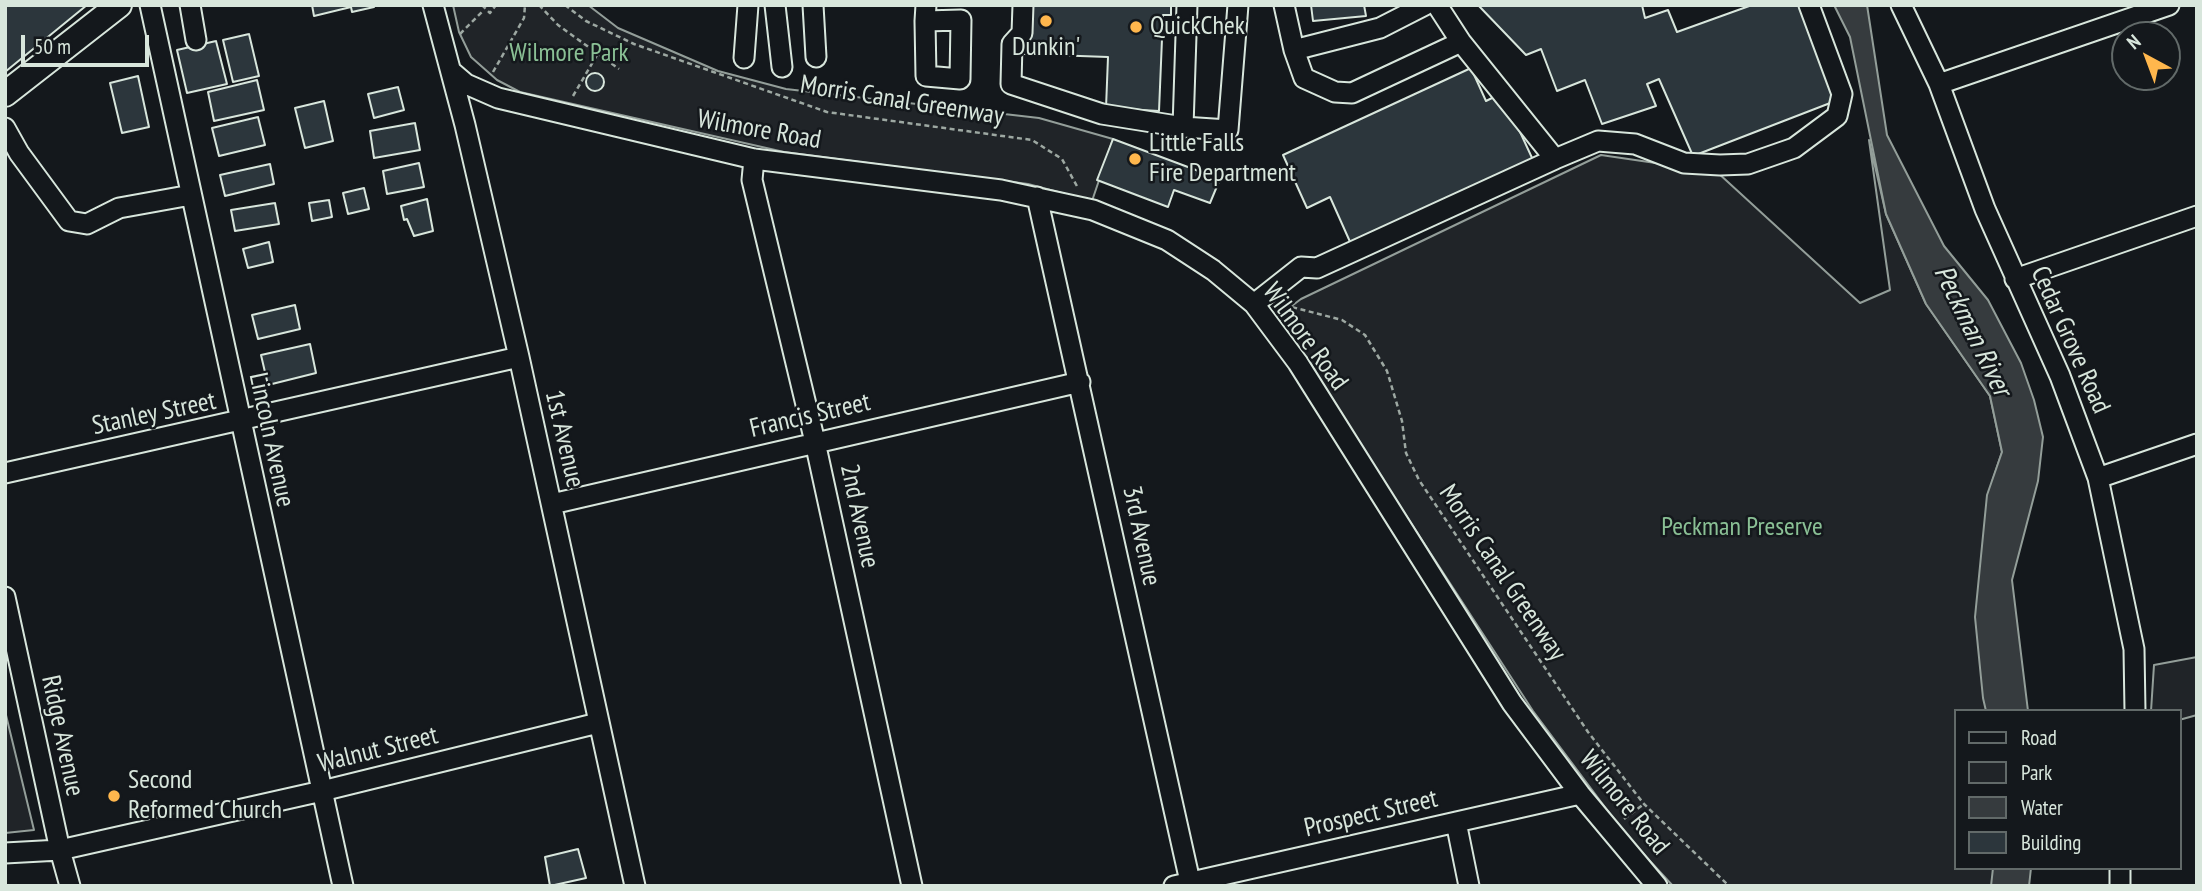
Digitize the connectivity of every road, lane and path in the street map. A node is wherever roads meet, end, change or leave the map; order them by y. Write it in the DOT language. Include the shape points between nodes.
graph roads {
  1 [pos="119,5"];
  2 [pos="150,5"];
  3 [pos="190,5"];
  4 [pos="433,5"];
  5 [pos="496,5"];
  6 [pos="525,5"];
  7 [pos="539,5"];
  8 [pos="565,5"];
  9 [pos="748,5"];
  10 [pos="775,5"];
  11 [pos="813,5"];
  12 [pos="1023,5"];
  13 [pos="1186,5"];
  14 [pos="1238,5"];
  15 [pos="1284,5"];
  16 [pos="1425,5"];
  17 [pos="1437,5"];
  18 [pos="1809,5"];
  19 [pos="1901,5"];
  20 [pos="2169,5"];
  21 [pos="483,8"];
  22 [pos="196,40"];
  23 [pos="1461,42"];
  24 [pos="444,48"];
  25 [pos="1294,50"];
  26 [pos="597,55"];
  27 [pos="816,57"];
  28 [pos="744,58"];
  29 [pos="782,67"];
  30 [pos="619,69"];
  31 [pos="452,72"];
  32 [pos="494,72"];
  33 [pos="1939,85"];
  34 [pos="5,94"];
  35 [pos="570,117"];
  36 [pos="1183,127"];
  37 [pos="5,128"];
  38 [pos="754,159"];
  39 [pos="1555,159"];
  40 [pos="191,195"];
  41 [pos="1038,197"];
  42 [pos="1093,210"];
  43 [pos="2197,216"];
  44 [pos="2015,279"];
  45 [pos="1260,300"];
  46 [pos="519,358"];
  47 [pos="1080,382"];
  48 [pos="240,423"];
  49 [pos="815,442"];
  50 [pos="2197,444"];
  51 [pos="5,473"];
  52 [pos="2098,478"];
  53 [pos="552,504"];
  54 [pos="5,597"];
  55 [pos="2135,709"];
  56 [pos="598,723"];
  57 [pos="322,791"];
  58 [pos="1580,794"];
  59 [pos="1644,804"];
  60 [pos="1456,822"];
  61 [pos="1610,830"];
  62 [pos="60,850"];
  63 [pos="5,853"];
  64 [pos="1185,885"];
  65 [pos="71,886"];
  66 [pos="343,886"];
  67 [pos="635,886"];
  68 [pos="912,886"];
  69 [pos="1469,886"];
  70 [pos="1657,886"];
  71 [pos="1729,886"];
  1 -- 34 [label="main road"];
  2 -- 40 [label="street, Lincoln Avenue"];
  3 -- 22 [label="street"];
  4 -- 24 [label="street, 1st Avenue"];
  5 -- 21 [label="path" via="492,12"];
  6 -- 32 [label="path" via="524,18"];
  7 -- 26 [label="path"];
  8 -- 42 [label="path, Morris Canal Greenway" via="586,21 646,49 827,112 1032,140 1062,159"];
  9 -- 28 [label="street"];
  10 -- 29 [label="street"];
  11 -- 27 [label="street"];
  12 -- 36 [label="street" via="1023,33 1012,44 1011,84 1102,114"];
  13 -- 36 [label="street"];
  14 -- 36 [label="street" via="1228,130"];
  15 -- 25 [label="street"];
  16 -- 25 [label="street" via="1380,29"];
  17 -- 23 [label="street"];
  18 -- 39 [label="street" via="1842,94 1837,116 1794,148 1748,164 1720,165 1684,163 1635,144 1598,142"];
  19 -- 33 [label="street, Cedar Grove Road"];
  20 -- 33 [label="street"];
  21 -- 24 [label="path"];
  23 -- 25 [label="street" via="1352,93 1335,92 1304,78"];
  23 -- 39 [label="street"];
  24 -- 31 [label="street, 1st Avenue"];
  26 -- 30 [label="path"];
  26 -- 35 [label="path" via="576,87"];
  31 -- 35 [label="street, Wilmore Road" via="485,93"];
  31 -- 46 [label="street, 1st Avenue"];
  33 -- 44 [label="street, Cedar Grove Road"];
  35 -- 38 [label="street, Wilmore Road"];
  37 -- 40 [label="street" via="69,221 87,224 119,208"];
  38 -- 41 [label="street, Wilmore Road"];
  38 -- 49 [label="street, 2nd Avenue" via="752,180"];
  39 -- 45 [label="street" via="1317,268 1301,267"];
  40 -- 48 [label="street, Lincoln Avenue"];
  41 -- 42 [label="street, Wilmore Road"];
  41 -- 47 [label="street, 3rd Avenue"];
  42 -- 45 [label="street, Wilmore Road" via="1167,240"];
  43 -- 44 [label="street"];
  44 -- 52 [label="street, Cedar Grove Road" via="2060,376"];
  45 -- 58 [label="street, Wilmore Road" via="1512,703"];
  45 -- 59 [label="path, Morris Canal Greenway" via="1342,320 1366,335 1387,371 1406,453 1419,480 1565,699"];
  46 -- 48 [label="street, Stanley Street"];
  46 -- 53 [label="street, 1st Avenue"];
  47 -- 49 [label="street, Francis Street"];
  47 -- 64 [label="street, 3rd Avenue"];
  48 -- 51 [label="street, Stanley Street"];
  48 -- 57 [label="street, Lincoln Avenue"];
  49 -- 53 [label="street, Francis Street"];
  49 -- 68 [label="street, 2nd Avenue"];
  50 -- 52 [label="street"];
  52 -- 55 [label="street, Cedar Grove Road" via="2134,649"];
  53 -- 56 [label="street, 1st Avenue"];
  54 -- 62 [label="street, Ridge Avenue"];
  56 -- 57 [label="street, Walnut Street"];
  56 -- 67 [label="street, 1st Avenue"];
  57 -- 62 [label="street, Walnut Street"];
  57 -- 66 [label="street, Lincoln Avenue"];
  58 -- 60 [label="street, Prospect Street"];
  58 -- 61 [label="street, Wilmore Road"];
  59 -- 61 [label="path"];
  59 -- 71 [label="path, Morris Canal Greenway"];
  60 -- 64 [label="street, Prospect Street"];
  60 -- 69 [label="street"];
  61 -- 70 [label="street, Wilmore Road"];
  62 -- 63 [label="street, Walnut Street"];
  62 -- 65 [label="street, Ridge Avenue"];
}
